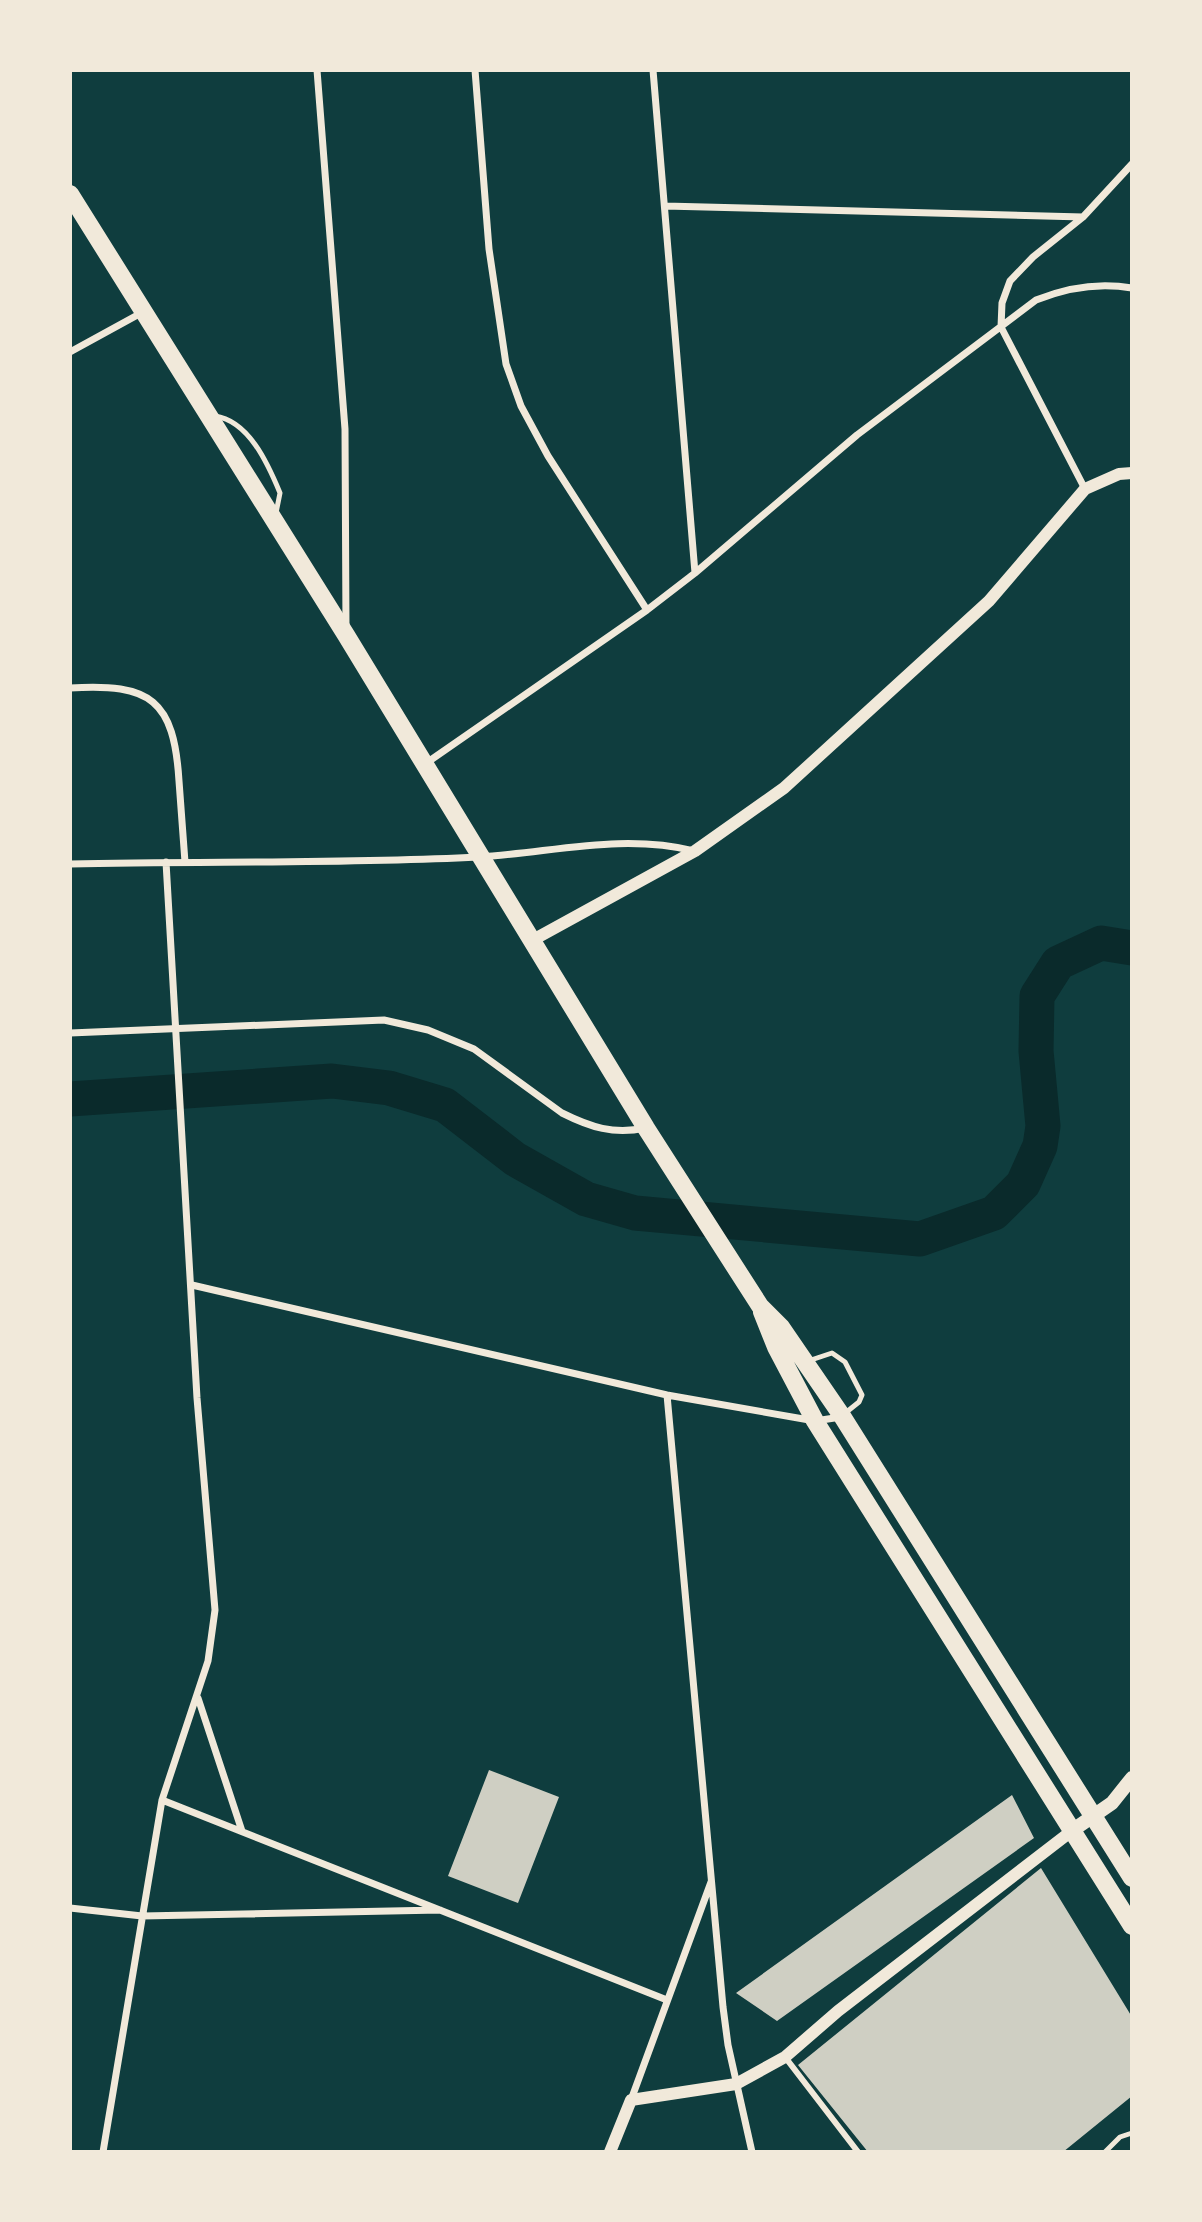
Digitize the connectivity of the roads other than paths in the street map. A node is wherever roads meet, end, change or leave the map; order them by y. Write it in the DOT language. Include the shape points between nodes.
graph roads {
  1 [pos="317,70"];
  2 [pos="475,70"];
  3 [pos="653,70"];
  4 [pos="1132,164"];
  5 [pos="70,194"];
  6 [pos="665,206"];
  7 [pos="1083,217"];
  8 [pos="1132,288"];
  9 [pos="144,311"];
  10 [pos="1001,327"];
  11 [pos="70,352"];
  12 [pos="1132,472"];
  13 [pos="1085,489"];
  14 [pos="695,573"];
  15 [pos="647,610"];
  16 [pos="346,635"];
  17 [pos="70,688"];
  18 [pos="424,765"];
  19 [pos="695,852"];
  20 [pos="479,857"];
  21 [pos="166,862"];
  22 [pos="185,862"];
  23 [pos="70,864"];
  24 [pos="531,941"];
  25 [pos="174,1029"];
  26 [pos="70,1033"];
  27 [pos="646,1128"];
  28 [pos="191,1285"];
  29 [pos="760,1306"];
  30 [pos="806,1362"];
  31 [pos="789,1371"];
  32 [pos="667,1395"];
  33 [pos="842,1416"];
  34 [pos="815,1421"];
  35 [pos="197,1697"];
  36 [pos="1132,1778"];
  37 [pos="162,1800"];
  38 [pos="1093,1818"];
  39 [pos="1073,1830"];
  40 [pos="242,1831"];
  41 [pos="712,1878"];
  42 [pos="1132,1878"];
  43 [pos="70,1908"];
  44 [pos="445,1910"];
  45 [pos="142,1916"];
  46 [pos="1132,1926"];
  47 [pos="667,2000"];
  48 [pos="785,2057"];
  49 [pos="736,2084"];
  50 [pos="631,2100"];
  51 [pos="1132,2133"];
  52 [pos="103,2152"];
  53 [pos="610,2152"];
  54 [pos="752,2152"];
  55 [pos="858,2152"];
  56 [pos="1105,2152"];
  1 -- 16 [label="street" via="345,429"];
  2 -- 15 [label="street" via="490,263 506,364 521,406 548,456"];
  3 -- 6 [label="street"];
  4 -- 7 [label="street"];
  5 -- 9 [label="main road"];
  6 -- 7 [label="street"];
  6 -- 14 [label="street"];
  7 -- 10 [label="street" via="1010,281 1002,303"];
  8 -- 10 [label="street" via="1092,285 1061,290 1037,300"];
  9 -- 11 [label="street"];
  9 -- 16 [label="main road"];
  10 -- 13 [label="street"];
  10 -- 14 [label="street" via="857,435"];
  12 -- 13 [label="street"];
  13 -- 19 [label="street" via="989,601 895,689 784,788"];
  14 -- 15 [label="street"];
  15 -- 18 [label="street"];
  16 -- 18 [label="main road"];
  17 -- 22 [label="street" via="126,690 163,711 172,726 177,752"];
  18 -- 20 [label="main road"];
  19 -- 20 [label="street" via="666,844 618,842"];
  19 -- 24 [label="street"];
  20 -- 22 [label="street"];
  20 -- 24 [label="main road"];
  21 -- 22 [label="street"];
  21 -- 23 [label="street"];
  21 -- 25 [label="street"];
  24 -- 27 [label="main road"];
  25 -- 26 [label="street"];
  25 -- 27 [label="street" via="384,1020 428,1030 474,1049 578,1121 624,1133"];
  25 -- 28 [label="street"];
  27 -- 29 [label="main road"];
  28 -- 32 [label="street"];
  28 -- 35 [label="street" via="215,1610 213,1638"];
  29 -- 30 [label="main road"];
  29 -- 31 [label="main road"];
  30 -- 31 [label="lane"];
  30 -- 33 [label="main road"];
  30 -- 33 [label="lane" via="832,1353 857,1380 862,1395"];
  31 -- 34 [label="main road"];
  32 -- 34 [label="street"];
  32 -- 41 [label="street"];
  33 -- 34 [label="street"];
  33 -- 38 [label="main road"];
  34 -- 39 [label="main road"];
  35 -- 37 [label="street"];
  35 -- 40 [label="street"];
  36 -- 38 [label="main road"];
  37 -- 40 [label="street"];
  37 -- 45 [label="street"];
  38 -- 39 [label="main road"];
  38 -- 42 [label="main road"];
  39 -- 46 [label="main road"];
  39 -- 48 [label="street"];
  40 -- 44 [label="street"];
  41 -- 47 [label="street"];
  41 -- 49 [label="street"];
  43 -- 45 [label="street"];
  44 -- 45 [label="street"];
  44 -- 47 [label="street"];
  45 -- 52 [label="street"];
  47 -- 50 [label="street"];
  48 -- 49 [label="street"];
  48 -- 55 [label="street"];
  49 -- 50 [label="street"];
  49 -- 54 [label="street"];
  50 -- 53 [label="street"];
  51 -- 56 [label="lane" via="1120,2137"];
}
